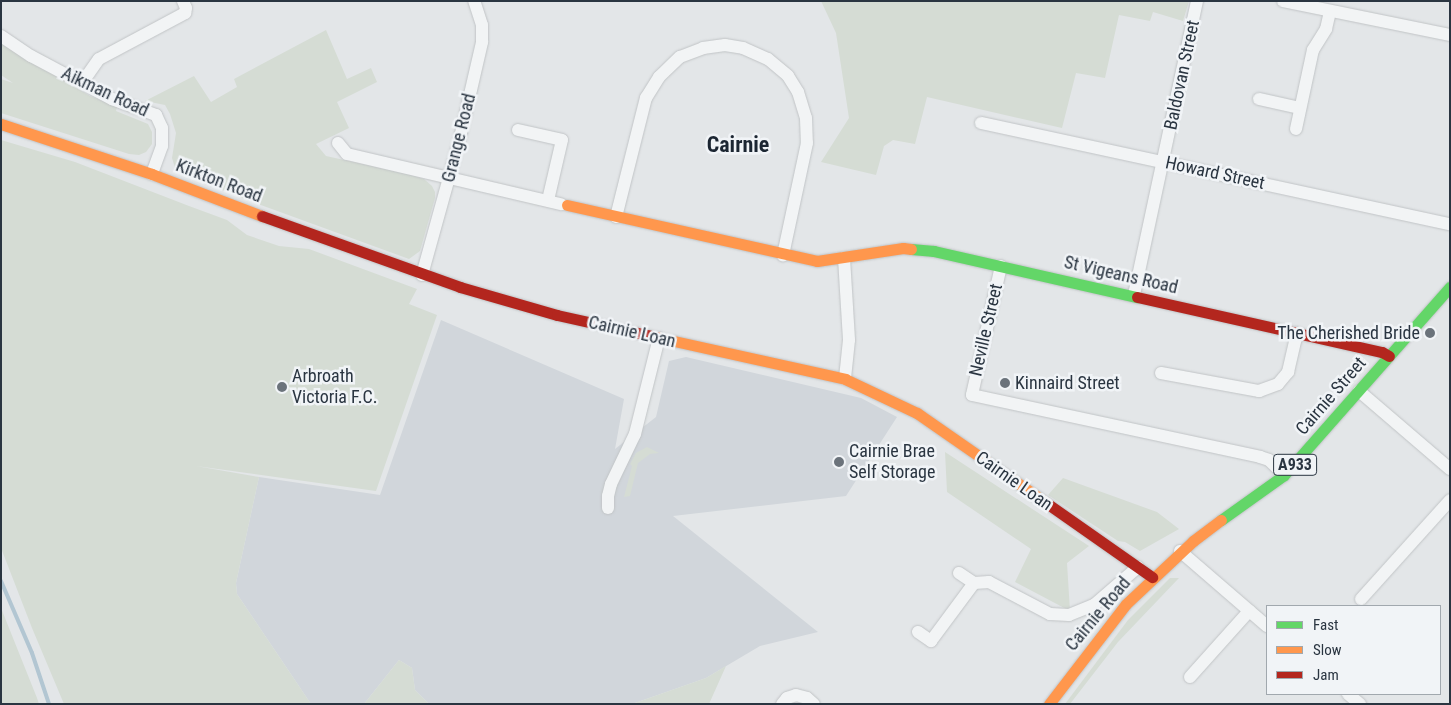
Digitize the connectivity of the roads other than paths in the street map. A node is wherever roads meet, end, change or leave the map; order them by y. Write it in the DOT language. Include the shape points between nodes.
graph roads {
  1 [pos="183,1"];
  2 [pos="474,1"];
  3 [pos="1197,1"];
  4 [pos="1283,1"];
  5 [pos="1330,11"];
  6 [pos="1,36"];
  7 [pos="1450,36"];
  8 [pos="82,83"];
  9 [pos="1259,99"];
  10 [pos="1300,108"];
  11 [pos="1,124"];
  12 [pos="981,124"];
  13 [pos="1296,129"];
  14 [pos="518,130"];
  15 [pos="338,143"];
  16 [pos="1164,162"];
  17 [pos="152,174"];
  18 [pos="449,177"];
  19 [pos="548,200"];
  20 [pos="564,204"];
  21 [pos="616,217"];
  22 [pos="1450,224"];
  23 [pos="783,255"];
  24 [pos="844,258"];
  25 [pos="1001,266"];
  26 [pos="422,275"];
  27 [pos="1450,287"];
  28 [pos="1134,295"];
  29 [pos="1297,333"];
  30 [pos="660,338"];
  31 [pos="1389,356"];
  32 [pos="1161,373"];
  33 [pos="845,380"];
  34 [pos="1359,390"];
  35 [pos="1450,469"];
  36 [pos="1284,475"];
  37 [pos="1450,500"];
  38 [pos="608,508"];
  39 [pos="1180,552"];
  40 [pos="1138,567"];
  41 [pos="959,573"];
  42 [pos="1152,577"];
  43 [pos="974,583"];
  44 [pos="1361,599"];
  45 [pos="1250,611"];
  46 [pos="1266,625"];
  47 [pos="918,632"];
  48 [pos="1190,677"];
  49 [pos="1349,695"];
  50 [pos="782,704"];
  51 [pos="814,704"];
  52 [pos="1049,704"];
  53 [pos="1360,704"];
  1 -- 8 [label="street" via="185,13 99,59"];
  2 -- 18 [label="street, Grange Road" via="482,25 482,42"];
  3 -- 16 [label="street, Baldovan Street"];
  4 -- 5 [label="street"];
  5 -- 7 [label="street"];
  5 -- 10 [label="street" via="1326,29 1313,50"];
  6 -- 8 [label="street, Aikman Road"];
  8 -- 17 [label="street, Aikman Road" via="112,99 156,115 162,128 162,146"];
  9 -- 10 [label="street"];
  10 -- 13 [label="street"];
  11 -- 17 [label="street, Kirkton Road"];
  12 -- 16 [label="street, Howard Street"];
  14 -- 19 [label="street" via="562,140"];
  15 -- 18 [label="street" via="347,154"];
  16 -- 22 [label="street, Howard Street"];
  16 -- 28 [label="street, Baldovan Street"];
  17 -- 26 [label="street, Kirkton Road"];
  18 -- 19 [label="street"];
  18 -- 26 [label="street, Grange Road"];
  19 -- 20 [label="street"];
  20 -- 21 [label="street"];
  21 -- 23 [label="street"];
  21 -- 23 [label="street" via="646,98 659,77 680,57 703,48 724,45 743,48 768,59 788,76 798,92 806,118 807,143"];
  23 -- 24 [label="street" via="817,261"];
  24 -- 25 [label="street, St Vigeans Road" via="903,248 934,251"];
  24 -- 33 [label="street" via="849,340"];
  25 -- 28 [label="street, St Vigeans Road"];
  25 -- 36 [label="street, Neville Street" via="972,394 1260,457 1269,460"];
  26 -- 30 [label="street, Cairnie Loan" via="557,314"];
  27 -- 31 [label="street, Cairnie Street / A933"];
  28 -- 29 [label="street, St Vigeans Road"];
  29 -- 31 [label="street, St Vigeans Road"];
  29 -- 32 [label="street" via="1288,372 1278,384 1259,391"];
  30 -- 33 [label="street, Cairnie Loan"];
  30 -- 38 [label="street" via="635,434 611,484"];
  31 -- 34 [label="street, Cairnie Street / A933"];
  33 -- 40 [label="street, Cairnie Loan" via="917,413"];
  34 -- 35 [label="street"];
  34 -- 36 [label="street, Cairnie Street / A933"];
  36 -- 39 [label="street, Cairnie Street / A933"];
  37 -- 44 [label="street"];
  39 -- 42 [label="street, Cairnie Road / A933"];
  39 -- 45 [label="street"];
  40 -- 42 [label="street, Cairnie Loan"];
  40 -- 43 [label="street" via="1094,605 1069,615 1050,614 989,582"];
  41 -- 43 [label="street"];
  42 -- 52 [label="street, Cairnie Road / A933" via="1108,624"];
  43 -- 47 [label="street" via="931,641"];
  45 -- 46 [label="street"];
  45 -- 48 [label="street"];
  49 -- 53 [label="street"];
  50 -- 51 [label="street" via="796,695"];
}
